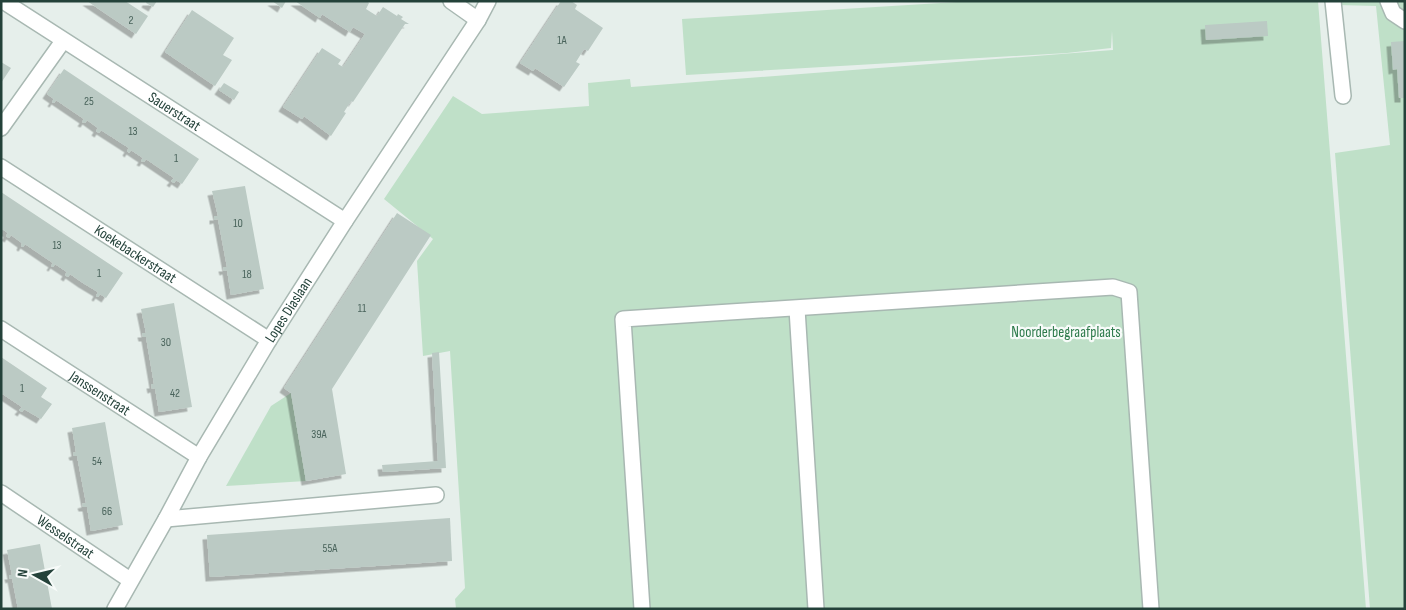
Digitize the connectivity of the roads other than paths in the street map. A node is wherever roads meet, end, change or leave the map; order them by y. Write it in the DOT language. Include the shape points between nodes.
graph roads {
  1 [pos="3,1"];
  2 [pos="451,1"];
  3 [pos="488,1"];
  4 [pos="1333,1"];
  5 [pos="1388,1"];
  6 [pos="478,20"];
  7 [pos="1405,21"];
  8 [pos="62,41"];
  9 [pos="1342,96"];
  10 [pos="1,128"];
  11 [pos="1,167"];
  12 [pos="345,221"];
  13 [pos="797,309"];
  14 [pos="1,329"];
  15 [pos="269,340"];
  16 [pos="199,458"];
  17 [pos="1,494"];
  18 [pos="436,495"];
  19 [pos="166,518"];
  20 [pos="130,580"];
  21 [pos="115,609"];
  22 [pos="642,609"];
  23 [pos="816,609"];
  24 [pos="1151,609"];
  1 -- 8 [label="street, Sauerstraat"];
  2 -- 6 [label="street"];
  3 -- 6 [label="street, Lopes Diaslaan"];
  4 -- 9 [label="street"];
  5 -- 7 [label="street" via="1393,13"];
  6 -- 12 [label="street, Lopes Diaslaan"];
  8 -- 10 [label="street"];
  8 -- 12 [label="street, Sauerstraat"];
  11 -- 15 [label="street, Koekebackerstraat"];
  12 -- 15 [label="street, Lopes Diaslaan"];
  13 -- 22 [label="street" via="623,319"];
  13 -- 23 [label="street"];
  13 -- 24 [label="street" via="1113,287 1129,292"];
  14 -- 16 [label="street, Janssenstraat"];
  15 -- 16 [label="street, Lopes Diaslaan"];
  16 -- 19 [label="street, Lopes Diaslaan"];
  17 -- 20 [label="street, Wesselstraat"];
  18 -- 19 [label="street"];
  19 -- 20 [label="street, Lopes Diaslaan"];
  20 -- 21 [label="street, Lopes Diaslaan"];
}
